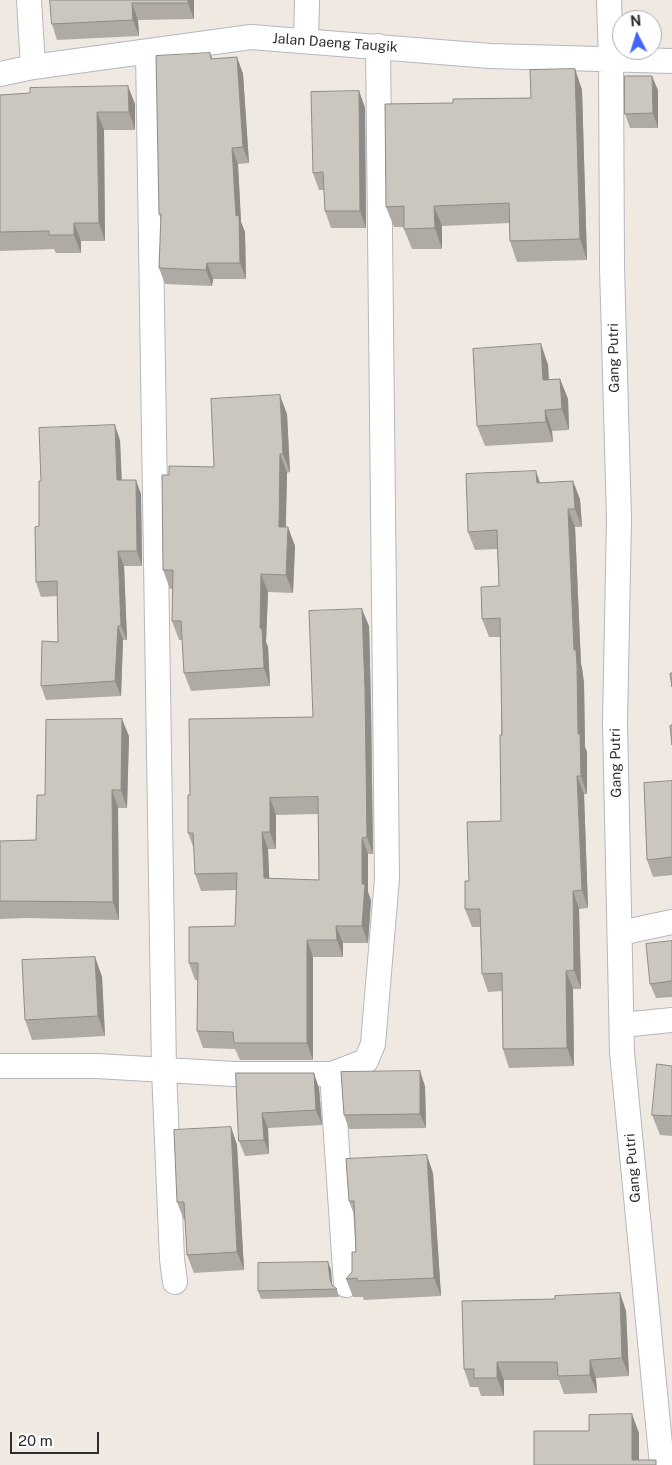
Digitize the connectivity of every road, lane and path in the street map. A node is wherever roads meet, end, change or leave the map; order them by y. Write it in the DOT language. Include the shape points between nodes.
graph roads {
  1 [pos="29,0"];
  2 [pos="306,0"];
  3 [pos="609,0"];
  4 [pos="306,41"];
  5 [pos="378,46"];
  6 [pos="148,52"];
  7 [pos="611,60"];
  8 [pos="672,61"];
  9 [pos="33,67"];
  10 [pos="0,74"];
  11 [pos="672,922"];
  12 [pos="620,933"];
  13 [pos="672,1020"];
  14 [pos="622,1025"];
  15 [pos="0,1066"];
  16 [pos="164,1070"];
  17 [pos="332,1074"];
  18 [pos="174,1282"];
  19 [pos="346,1285"];
  20 [pos="665,1433"];
  21 [pos="662,1465"];
  1 -- 9 [label="street"];
  2 -- 4 [label="street"];
  3 -- 7 [label="street, Gang Putri"];
  4 -- 5 [label="street, Jalan Daeng Taugik"];
  4 -- 6 [label="street, Jalan Daeng Taugik" via="251,37"];
  5 -- 7 [label="street, Jalan Daeng Taugik" via="490,56"];
  5 -- 17 [label="street" via="387,878 373,1044 366,1061"];
  6 -- 9 [label="street, Jalan Daeng Taugik"];
  6 -- 16 [label="street"];
  7 -- 8 [label="street, Jalan Daeng Taugik"];
  7 -- 12 [label="street, Gang Putri" via="612,267 619,519 615,723"];
  9 -- 10 [label="street, Jalan Daeng Taugik"];
  11 -- 12 [label="street"];
  12 -- 14 [label="street, Gang Putri"];
  13 -- 14 [label="street"];
  14 -- 20 [label="street, Gang Putri" via="624,1072"];
  15 -- 16 [label="street"];
  16 -- 17 [label="street"];
  16 -- 18 [label="street"];
  17 -- 19 [label="street"];
  20 -- 21 [label="street, Gang Putri"];
}
